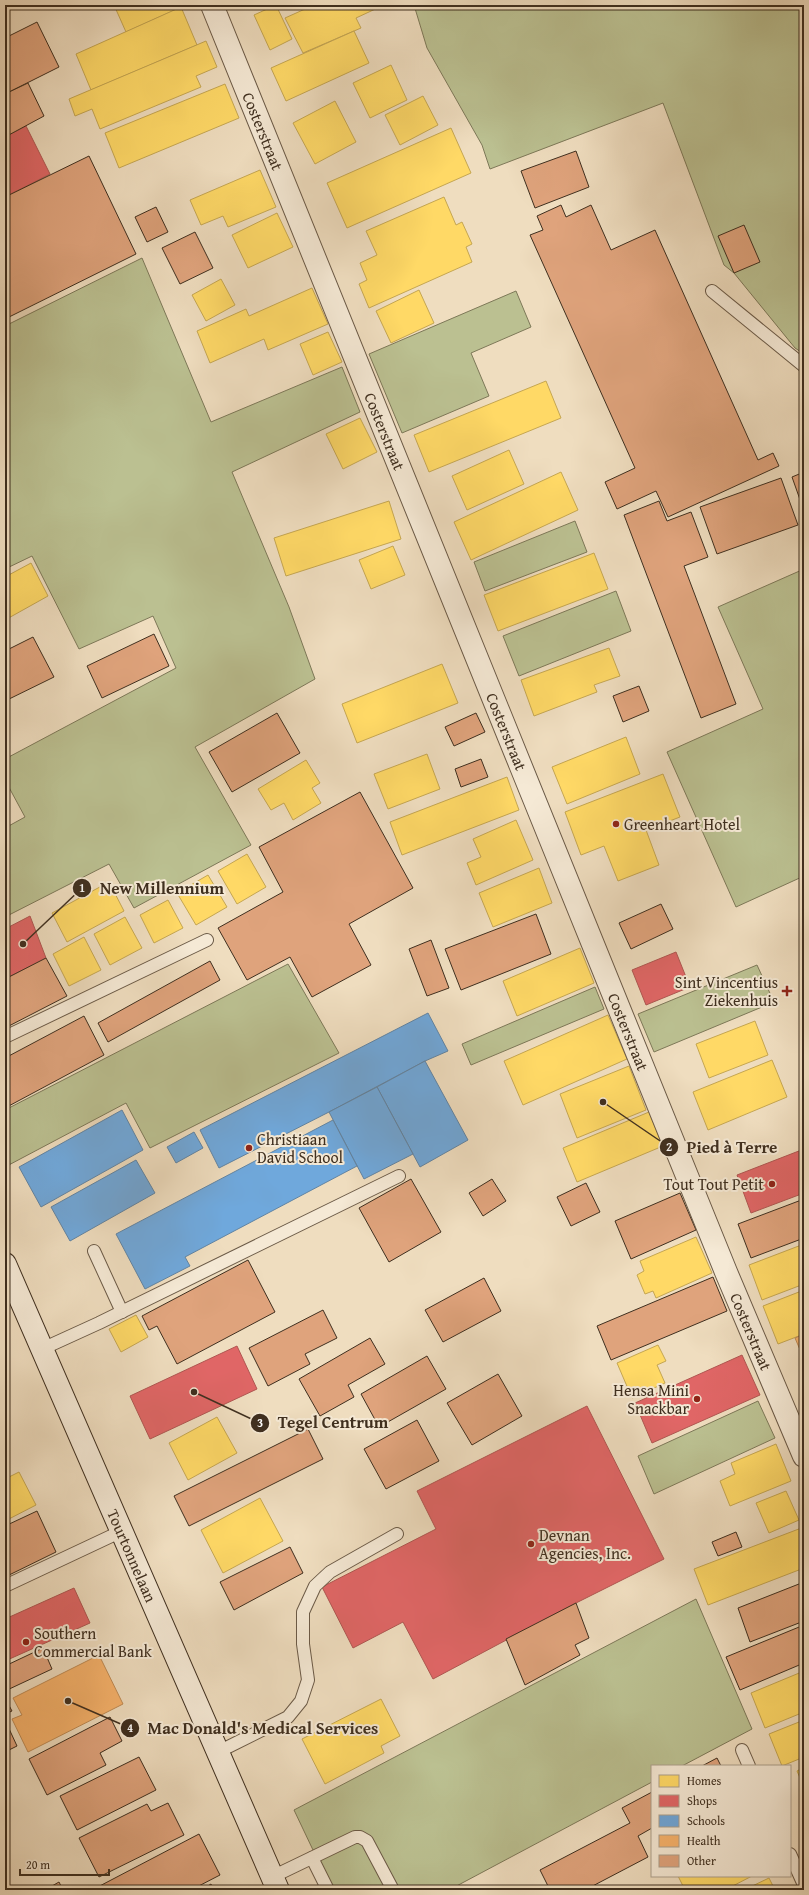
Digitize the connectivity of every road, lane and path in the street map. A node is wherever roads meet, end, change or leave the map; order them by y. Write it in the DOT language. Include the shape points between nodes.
graph roads {
  1 [pos="212,5"];
  2 [pos="712,291"];
  3 [pos="804,366"];
  4 [pos="207,940"];
  5 [pos="5,1037"];
  6 [pos="399,1176"];
  7 [pos="94,1251"];
  8 [pos="5,1264"];
  9 [pos="122,1312"];
  10 [pos="42,1349"];
  11 [pos="799,1431"];
  12 [pos="804,1456"];
  13 [pos="122,1531"];
  14 [pos="397,1534"];
  15 [pos="5,1586"];
  16 [pos="742,1750"];
  17 [pos="218,1752"];
  18 [pos="750,1765"];
  19 [pos="791,1856"];
  20 [pos="312,1858"];
  21 [pos="275,1883"];
  22 [pos="804,1885"];
  23 [pos="328,1890"];
  24 [pos="393,1890"];
  1 -- 11 [label="street, Costerstraat" via="723,1265"];
  2 -- 3 [label="lane"];
  4 -- 5 [label="lane"];
  6 -- 9 [label="lane"];
  7 -- 9 [label="lane"];
  8 -- 10 [label="street, Tourtonnelaan"];
  9 -- 10 [label="lane"];
  10 -- 13 [label="street, Tourtonnelaan"];
  11 -- 12 [label="street, Costerstraat"];
  13 -- 15 [label="lane"];
  13 -- 17 [label="street, Tourtonnelaan"];
  14 -- 17 [label="lane" via="330,1572 315,1586 303,1612 303,1644 308,1680 301,1702 288,1717"];
  16 -- 18 [label="lane"];
  17 -- 21 [label="street, Tourtonnelaan"];
  19 -- 22 [label="lane"];
  20 -- 21 [label="lane"];
  20 -- 23 [label="lane"];
  20 -- 24 [label="lane" via="355,1837 360,1837 367,1841"];
}
